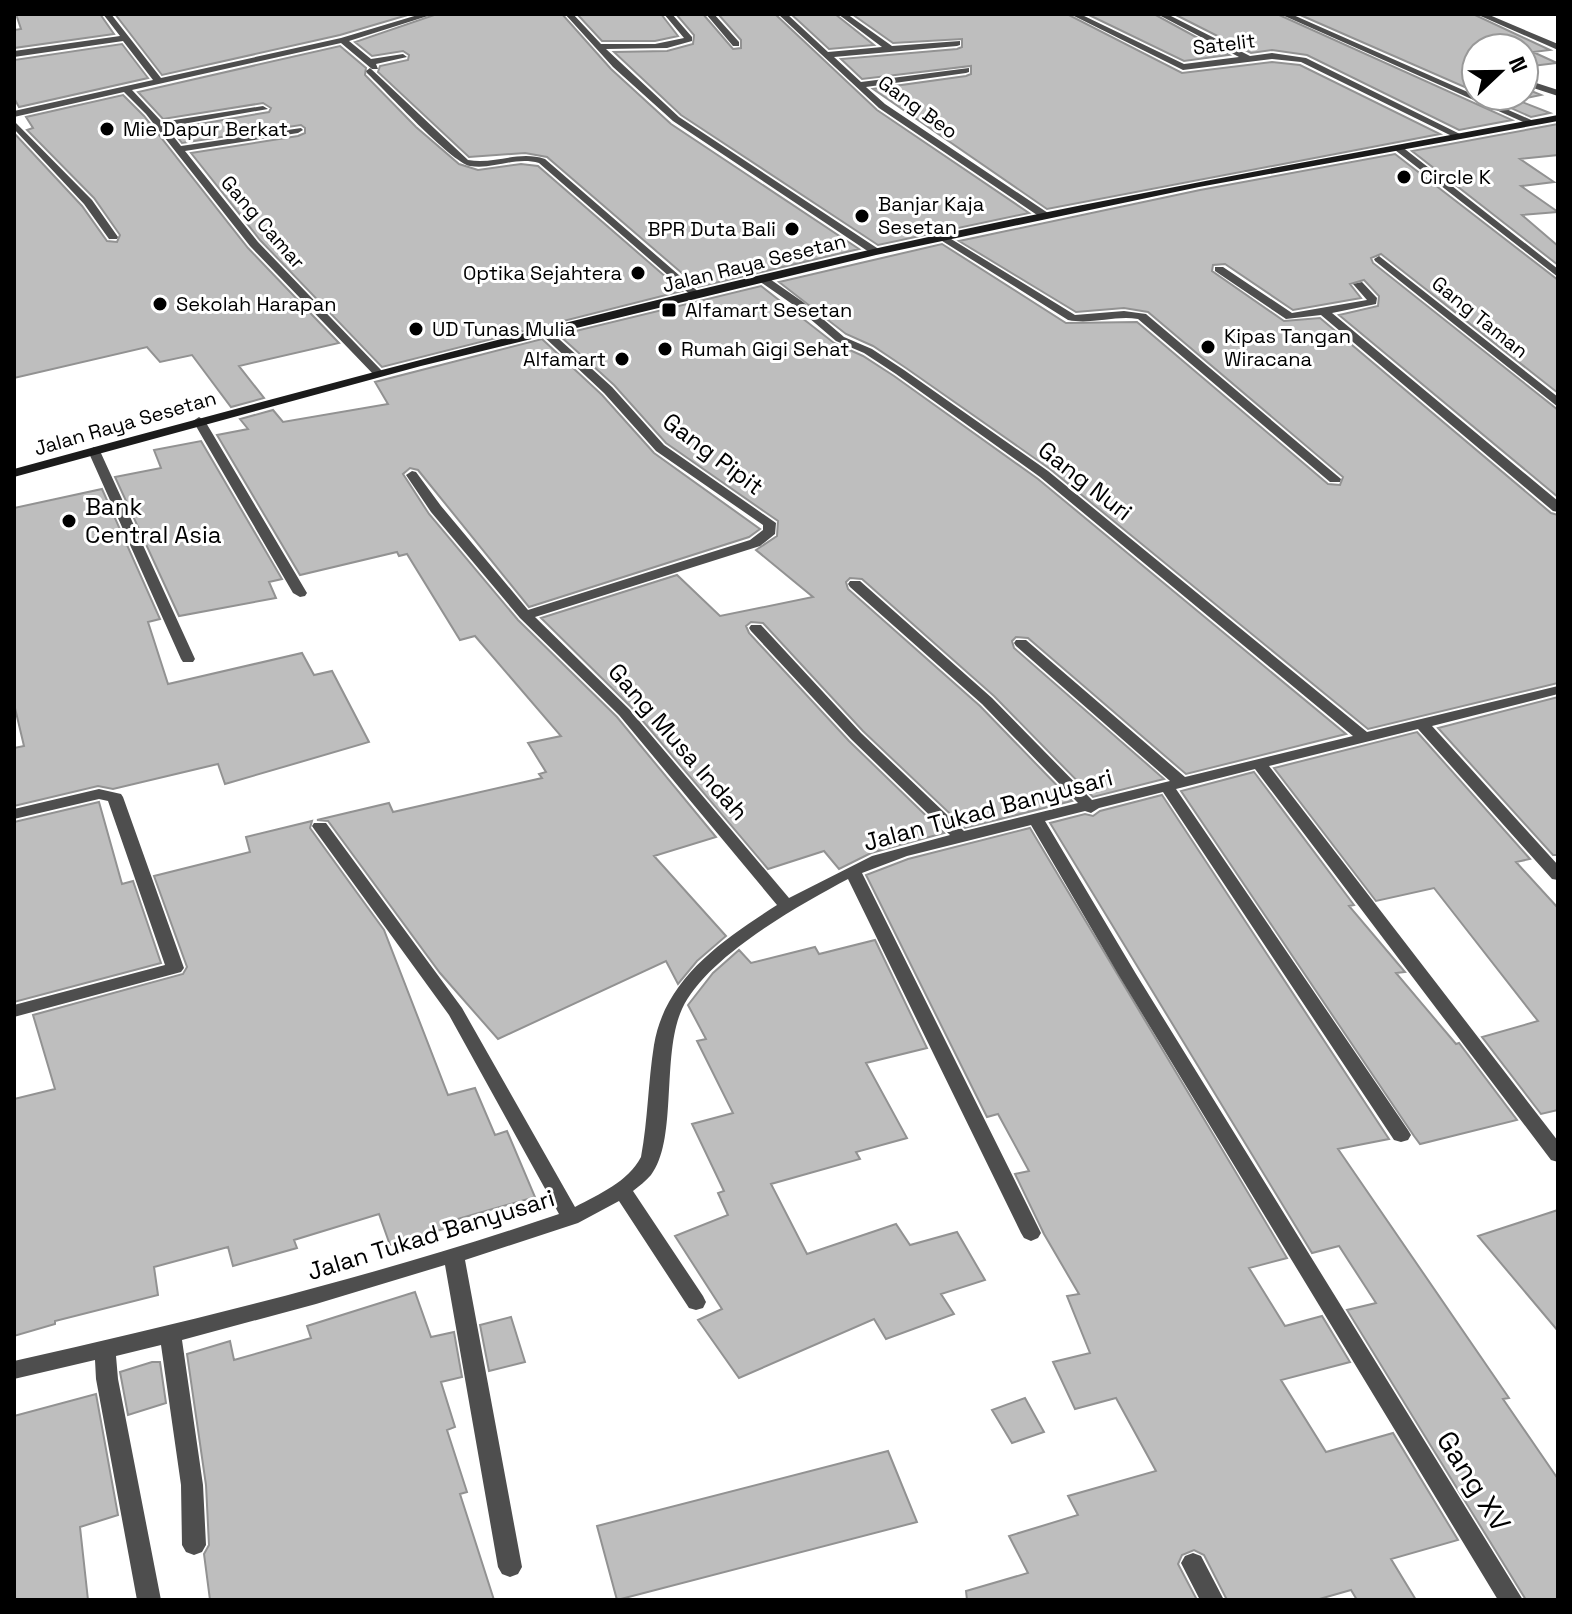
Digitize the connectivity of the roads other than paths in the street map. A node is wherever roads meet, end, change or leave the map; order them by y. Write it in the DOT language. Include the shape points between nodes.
graph roads {
  1 [pos="107,14"];
  2 [pos="430,14"];
  3 [pos="569,14"];
  4 [pos="668,14"];
  5 [pos="710,14"];
  6 [pos="782,14"];
  7 [pos="842,14"];
  8 [pos="1074,14"];
  9 [pos="1161,14"];
  10 [pos="1284,14"];
  11 [pos="1480,14"];
  12 [pos="124,38"];
  13 [pos="343,40"];
  14 [pos="957,43"];
  15 [pos="736,44"];
  16 [pos="598,47"];
  17 [pos="1558,47"];
  18 [pos="890,49"];
  19 [pos="14,54"];
  20 [pos="825,55"];
  21 [pos="403,57"];
  22 [pos="1249,59"];
  23 [pos="372,67"];
  24 [pos="966,70"];
  25 [pos="158,80"];
  26 [pos="858,85"];
  27 [pos="127,88"];
  28 [pos="263,109"];
  29 [pos="14,114"];
  30 [pos="1558,118"];
  31 [pos="1533,123"];
  32 [pos="14,124"];
  33 [pos="159,125"];
  34 [pos="298,130"];
  35 [pos="1461,137"];
  36 [pos="1398,148"];
  37 [pos="178,149"];
  38 [pos="1044,215"];
  39 [pos="113,237"];
  40 [pos="943,237"];
  41 [pos="876,252"];
  42 [pos="1379,259"];
  43 [pos="1219,269"];
  44 [pos="1558,274"];
  45 [pos="763,279"];
  46 [pos="1358,284"];
  47 [pos="697,295"];
  48 [pos="1325,312"];
  49 [pos="545,332"];
  50 [pos="379,374"];
  51 [pos="1558,403"];
  52 [pos="199,421"];
  53 [pos="94,451"];
  54 [pos="14,473"];
  55 [pos="412,475"];
  56 [pos="1335,479"];
  57 [pos="1558,508"];
  58 [pos="855,584"];
  59 [pos="300,593"];
  60 [pos="525,615"];
  61 [pos="756,628"];
  62 [pos="1021,643"];
  63 [pos="188,659"];
  64 [pos="1558,690"];
  65 [pos="1421,723"];
  66 [pos="1366,739"];
  67 [pos="1260,765"];
  68 [pos="1176,786"];
  69 [pos="1091,808"];
  70 [pos="14,814"];
  71 [pos="1037,821"];
  72 [pos="320,826"];
  73 [pos="961,837"];
  74 [pos="853,872"];
  75 [pos="1558,875"];
  76 [pos="788,907"];
  77 [pos="14,1011"];
  78 [pos="1401,1135"];
  79 [pos="1558,1155"];
  80 [pos="622,1190"];
  81 [pos="571,1218"];
  82 [pos="1031,1233"];
  83 [pos="454,1257"];
  84 [pos="696,1302"];
  85 [pos="170,1334"];
  86 [pos="105,1349"];
  87 [pos="14,1370"];
  88 [pos="194,1545"];
  89 [pos="1193,1563"];
  90 [pos="510,1567"];
  91 [pos="149,1600"];
  92 [pos="1212,1600"];
  93 [pos="1511,1600"];
  1 -- 12 [label="street"];
  2 -- 13 [label="street"];
  3 -- 16 [label="street"];
  4 -- 16 [label="street" via="689,39 657,46"];
  5 -- 15 [label="street"];
  6 -- 20 [label="street, Gang Beo"];
  7 -- 18 [label="street"];
  8 -- 22 [label="street, Satelit" via="1183,67"];
  9 -- 22 [label="street"];
  10 -- 31 [label="street"];
  11 -- 17 [label="street"];
  12 -- 19 [label="street"];
  12 -- 25 [label="street"];
  13 -- 23 [label="street"];
  13 -- 25 [label="street"];
  14 -- 18 [label="street"];
  16 -- 41 [label="street" via="701,138"];
  18 -- 20 [label="street"];
  20 -- 26 [label="street, Gang Beo"];
  21 -- 23 [label="street"];
  22 -- 35 [label="street, Satelit" via="1294,58"];
  23 -- 47 [label="street" via="465,162 485,165 532,157 542,161"];
  24 -- 26 [label="street"];
  25 -- 27 [label="street"];
  26 -- 38 [label="street, Gang Beo"];
  27 -- 29 [label="street"];
  27 -- 33 [label="street, Gang Camar"];
  28 -- 33 [label="street"];
  30 -- 31 [label="main road, Jalan Raya Sesetan"];
  31 -- 35 [label="main road, Jalan Raya Sesetan"];
  32 -- 39 [label="street" via="88,202"];
  33 -- 37 [label="street, Gang Camar"];
  34 -- 37 [label="street"];
  35 -- 36 [label="main road, Jalan Raya Sesetan"];
  36 -- 38 [label="main road, Jalan Raya Sesetan"];
  36 -- 44 [label="street"];
  37 -- 50 [label="street, Gang Camar" via="254,244"];
  38 -- 40 [label="main road, Jalan Raya Sesetan"];
  40 -- 41 [label="main road, Jalan Raya Sesetan"];
  40 -- 56 [label="street" via="1072,318 1142,316"];
  41 -- 45 [label="main road, Jalan Raya Sesetan"];
  42 -- 51 [label="street, Gang Taman"];
  43 -- 48 [label="street" via="1288,316"];
  45 -- 47 [label="main road, Jalan Raya Sesetan"];
  45 -- 66 [label="street, Gang Nuri" via="840,339 900,372 1044,474"];
  46 -- 48 [label="street" via="1372,302"];
  47 -- 49 [label="main road, Jalan Raya Sesetan"];
  48 -- 57 [label="street"];
  49 -- 50 [label="main road, Jalan Raya Sesetan"];
  49 -- 60 [label="street, Gang Pipit" via="660,448 769,523 770,531 755,543"];
  50 -- 52 [label="main road, Jalan Raya Sesetan"];
  52 -- 53 [label="main road, Jalan Raya Sesetan"];
  52 -- 59 [label="street"];
  53 -- 54 [label="main road, Jalan Raya Sesetan"];
  53 -- 63 [label="street"];
  55 -- 60 [label="street, Gang Musa Indah"];
  58 -- 69 [label="street" via="987,701"];
  60 -- 76 [label="street, Gang Musa Indah" via="624,712"];
  61 -- 73 [label="street" via="856,736"];
  62 -- 68 [label="street"];
  64 -- 65 [label="street, Jalan Tukad Banyusari"];
  65 -- 66 [label="street, Jalan Tukad Banyusari"];
  65 -- 75 [label="street"];
  66 -- 67 [label="street, Jalan Tukad Banyusari"];
  67 -- 68 [label="street, Jalan Tukad Banyusari"];
  67 -- 79 [label="street"];
  68 -- 69 [label="street, Jalan Tukad Banyusari"];
  68 -- 78 [label="street"];
  69 -- 71 [label="street, Jalan Tukad Banyusari"];
  70 -- 77 [label="street" via="99,794 115,797 175,968"];
  71 -- 73 [label="street, Jalan Tukad Banyusari"];
  71 -- 93 [label="street, Gang XV"];
  72 -- 81 [label="street" via="456,1012"];
  73 -- 74 [label="street, Jalan Tukad Banyusari"];
  74 -- 76 [label="street, Jalan Tukad Banyusari"];
  74 -- 82 [label="street"];
  76 -- 80 [label="street, Jalan Tukad Banyusari" via="708,962 674,1006 651,1157"];
  80 -- 81 [label="street, Jalan Tukad Banyusari"];
  80 -- 84 [label="street"];
  81 -- 83 [label="street, Jalan Tukad Banyusari"];
  83 -- 85 [label="street, Jalan Tukad Banyusari"];
  83 -- 90 [label="street"];
  85 -- 86 [label="street, Jalan Tukad Banyusari"];
  85 -- 88 [label="street" via="192,1485"];
  86 -- 87 [label="street, Jalan Tukad Banyusari"];
  86 -- 91 [label="street"];
  89 -- 92 [label="street"];
}
